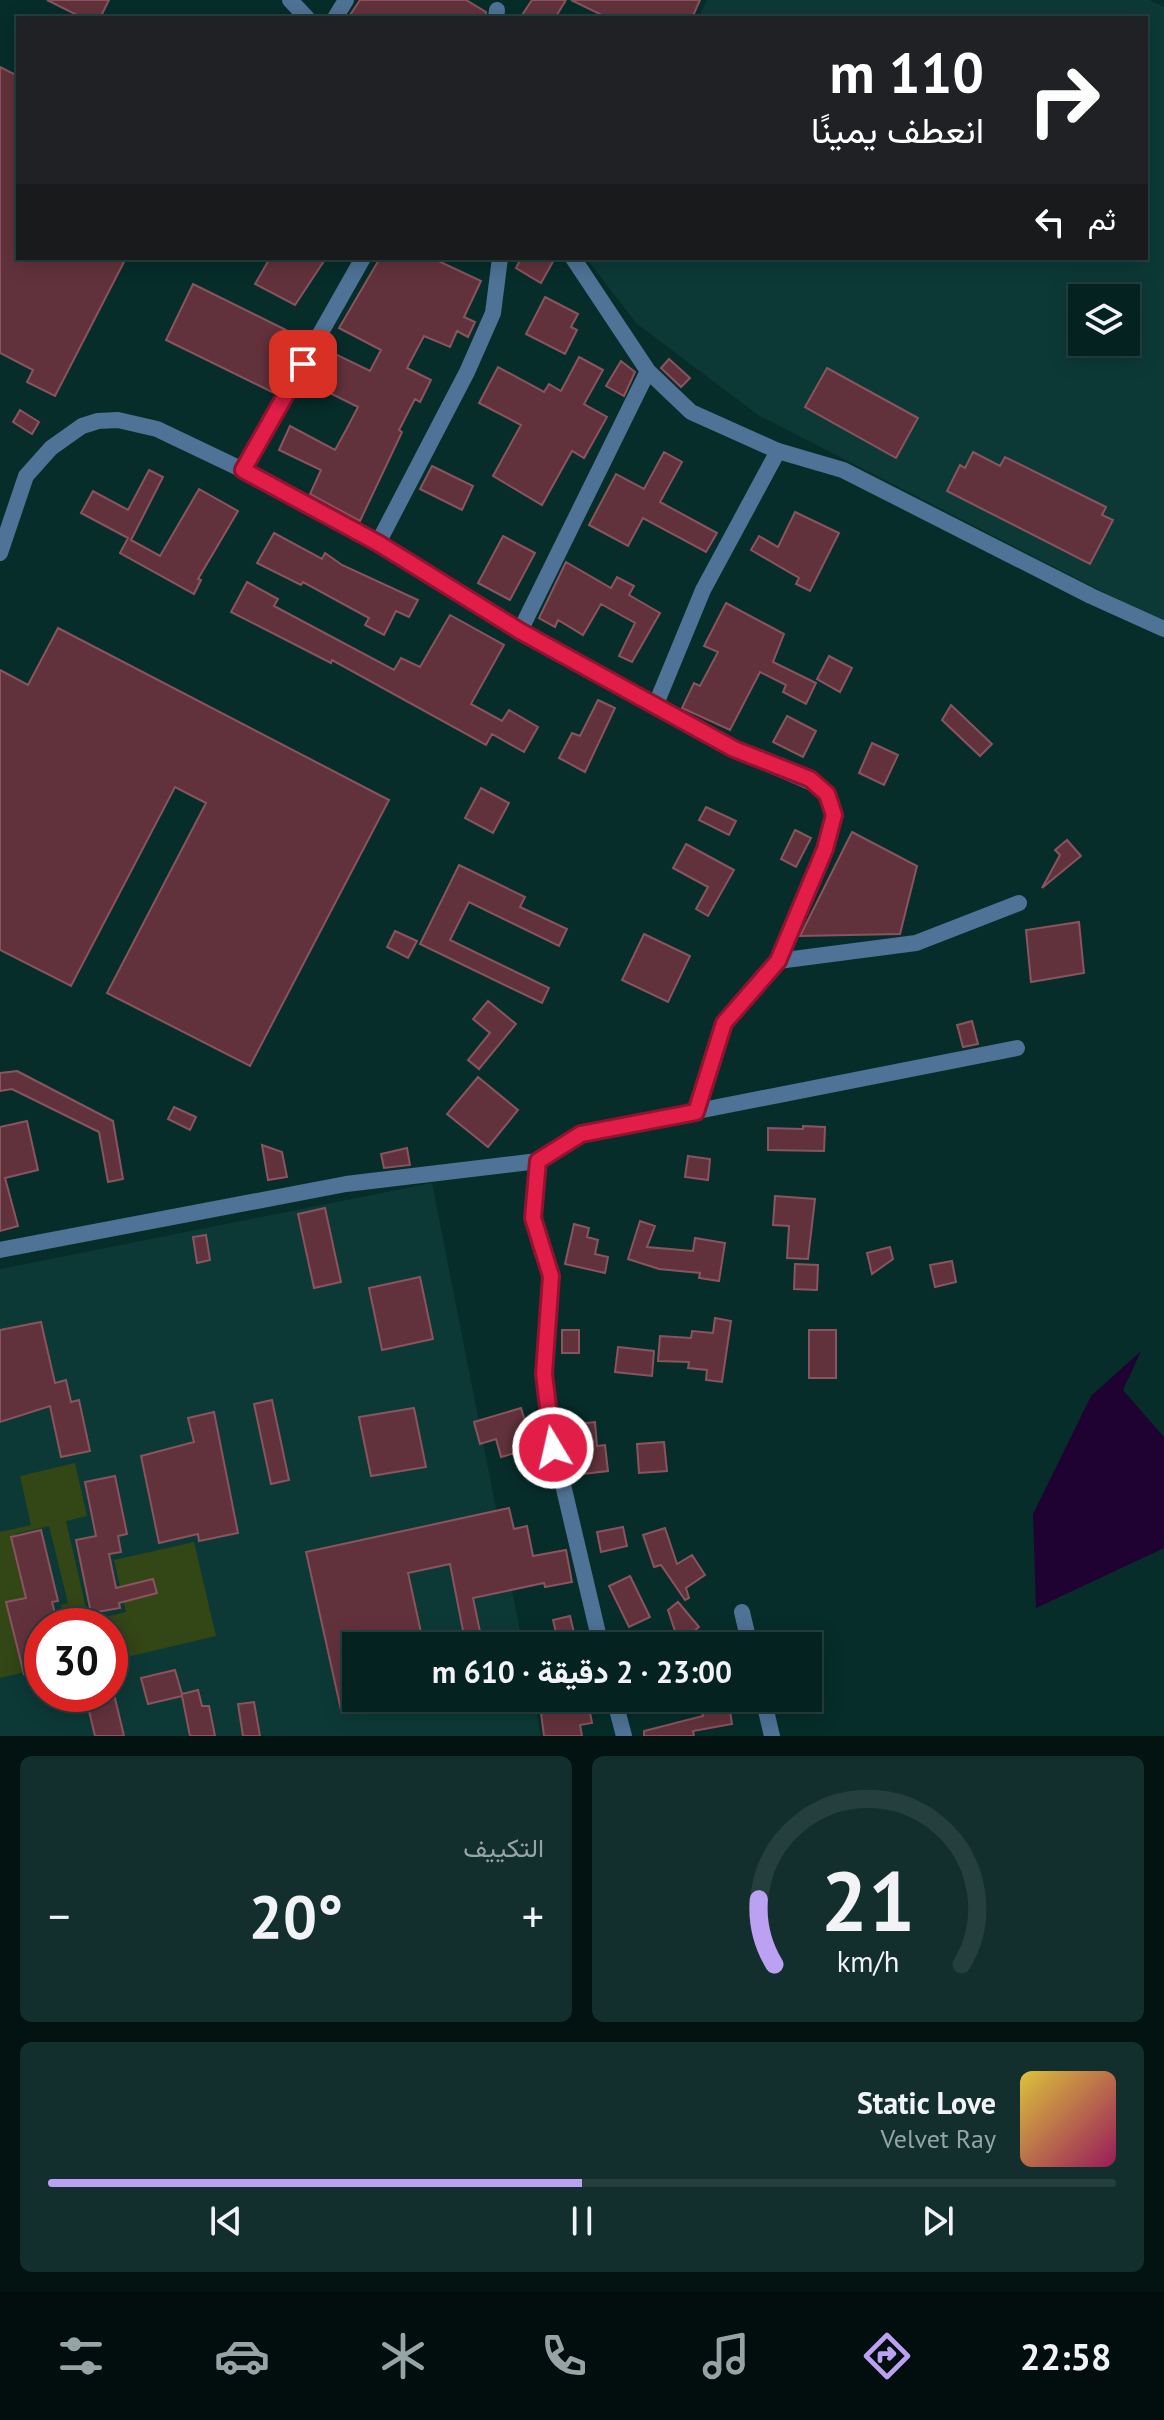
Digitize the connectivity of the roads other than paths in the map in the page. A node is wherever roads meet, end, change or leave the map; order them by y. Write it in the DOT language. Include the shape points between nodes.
graph roads {
  1 [pos="290,0"];
  2 [pos="305,16"];
  3 [pos="362,260"];
  4 [pos="500,260"];
  5 [pos="574,260"];
  6 [pos="648,371"];
  7 [pos="778,451"];
  8 [pos="243,470"];
  9 [pos="378,543"];
  10 [pos="0,553"];
  11 [pos="1164,629"];
  12 [pos="520,631"];
  13 [pos="656,704"];
  14 [pos="1019,903"];
  15 [pos="778,961"];
  16 [pos="1017,1048"];
  17 [pos="696,1112"];
  18 [pos="538,1161"];
  19 [pos="0,1250"];
  20 [pos="742,1612"];
  21 [pos="598,1632"];
  22 [pos="747,1632"];
  23 [pos="618,1712"];
  24 [pos="766,1712"];
  25 [pos="624,1736"];
  26 [pos="772,1736"];
  1 -- 2 [label="street"];
  3 -- 8 [label="street"];
  4 -- 9 [label="street" via="493,313"];
  5 -- 6 [label="street"];
  6 -- 7 [label="street" via="691,412"];
  6 -- 12 [label="street"];
  7 -- 11 [label="street" via="843,470"];
  7 -- 13 [label="street" via="703,590"];
  8 -- 9 [label="street"];
  8 -- 10 [label="street" via="157,429 118,420 82,426 51,448 26,476"];
  9 -- 12 [label="street"];
  12 -- 13 [label="street"];
  13 -- 15 [label="street" via="734,749 810,779 832,804 825,849"];
  14 -- 15 [label="street" via="916,943"];
  15 -- 17 [label="street" via="724,1023"];
  16 -- 17 [label="street"];
  17 -- 18 [label="street" via="581,1134"];
  18 -- 19 [label="street" via="346,1184"];
  18 -- 21 [label="street" via="533,1218 551,1276 544,1374 548,1421"];
  20 -- 22 [label="street"];
  23 -- 25 [label="street"];
  24 -- 26 [label="street"];
}
